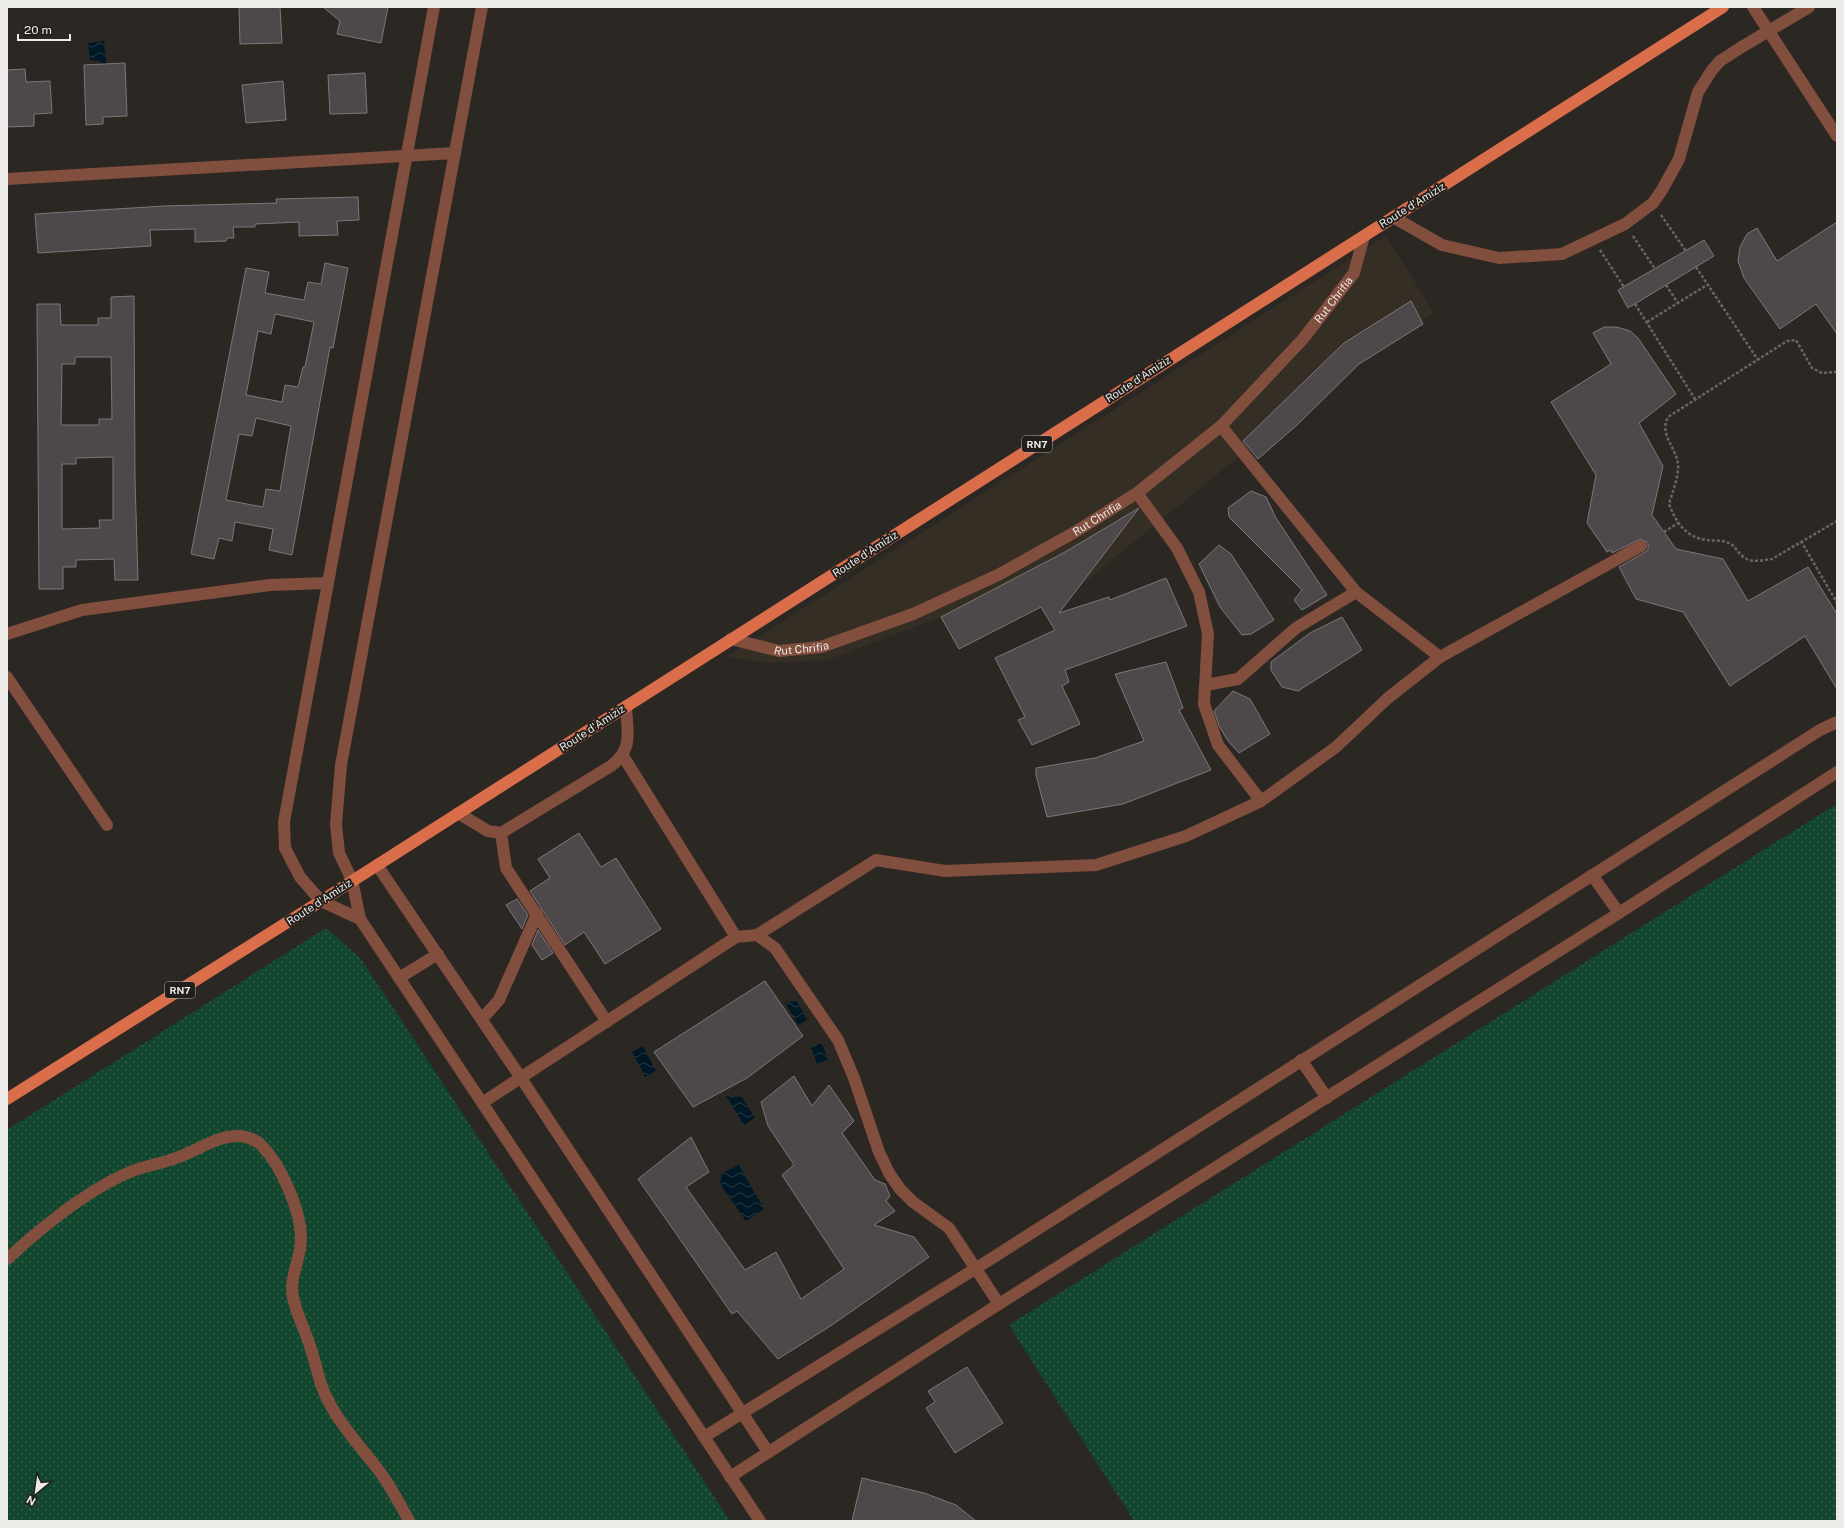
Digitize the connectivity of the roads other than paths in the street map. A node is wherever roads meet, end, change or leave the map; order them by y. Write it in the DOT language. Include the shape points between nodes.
graph roads {
  1 [pos="434,7"];
  2 [pos="482,7"];
  3 [pos="1723,7"];
  4 [pos="1753,7"];
  5 [pos="1809,7"];
  6 [pos="1769,32"];
  7 [pos="1837,136"];
  8 [pos="454,153"];
  9 [pos="407,155"];
  10 [pos="7,179"];
  11 [pos="1393,217"];
  12 [pos="1364,236"];
  13 [pos="1221,426"];
  14 [pos="1137,493"];
  15 [pos="1641,546"];
  16 [pos="328,583"];
  17 [pos="1356,592"];
  18 [pos="7,634"];
  19 [pos="731,639"];
  20 [pos="1440,657"];
  21 [pos="7,677"];
  22 [pos="1206,685"];
  23 [pos="626,706"];
  24 [pos="1837,722"];
  25 [pos="623,756"];
  26 [pos="1837,772"];
  27 [pos="1261,801"];
  28 [pos="458,813"];
  29 [pos="107,825"];
  30 [pos="501,833"];
  31 [pos="377,865"];
  32 [pos="1592,875"];
  33 [pos="352,880"];
  34 [pos="321,901"];
  35 [pos="1619,913"];
  36 [pos="537,914"];
  37 [pos="360,919"];
  38 [pos="757,935"];
  39 [pos="736,937"];
  40 [pos="438,954"];
  41 [pos="399,978"];
  42 [pos="482,1019"];
  43 [pos="607,1022"];
  44 [pos="1301,1060"];
  45 [pos="521,1078"];
  46 [pos="1327,1098"];
  47 [pos="7,1099"];
  48 [pos="482,1103"];
  49 [pos="7,1259"];
  50 [pos="975,1269"];
  51 [pos="999,1304"];
  52 [pos="743,1413"];
  53 [pos="704,1437"];
  54 [pos="768,1452"];
  55 [pos="730,1476"];
  56 [pos="409,1521"];
  57 [pos="760,1521"];
  1 -- 9 [label="street"];
  2 -- 8 [label="street"];
  3 -- 11 [label="main road, Route d'Amiziz / RN7"];
  4 -- 6 [label="street"];
  5 -- 6 [label="street"];
  6 -- 7 [label="street"];
  6 -- 11 [label="street" via="1720,61 1703,81 1691,113 1679,159 1653,203 1625,224 1594,240 1562,254 1498,258 1442,245"];
  8 -- 9 [label="street"];
  8 -- 33 [label="street" via="340,765 336,824 339,853"];
  9 -- 10 [label="street"];
  9 -- 16 [label="street"];
  11 -- 12 [label="main road, Route d'Amiziz / RN7"];
  12 -- 13 [label="street, Rut Chrifia" via="1354,273 1303,339"];
  12 -- 19 [label="main road, Route d'Amiziz / RN7"];
  13 -- 14 [label="street, Rut Chrifia"];
  13 -- 17 [label="street"];
  14 -- 19 [label="street, Rut Chrifia" via="1075,532 998,575 913,614 821,647 779,651"];
  14 -- 22 [label="street" via="1177,548 1199,592 1208,634"];
  15 -- 20 [label="street"];
  16 -- 18 [label="street" via="270,585 82,610"];
  16 -- 34 [label="street" via="284,822 286,848 300,877"];
  17 -- 20 [label="street"];
  17 -- 22 [label="street" via="1296,628 1238,679"];
  19 -- 23 [label="main road, Route d'Amiziz / RN7"];
  20 -- 27 [label="street" via="1388,698 1336,747"];
  21 -- 29 [label="street"];
  22 -- 27 [label="street" via="1204,704 1218,745"];
  23 -- 25 [label="street" via="628,742"];
  23 -- 28 [label="main road, Route d'Amiziz / RN7"];
  24 -- 32 [label="street" via="1820,730"];
  25 -- 30 [label="street" via="611,766"];
  25 -- 39 [label="street"];
  26 -- 35 [label="street"];
  27 -- 38 [label="street" via="1186,836 1096,864 945,871 876,860"];
  28 -- 30 [label="street" via="488,831"];
  28 -- 31 [label="main road, Route d'Amiziz / RN7"];
  30 -- 36 [label="street" via="506,868"];
  31 -- 33 [label="main road, Route d'Amiziz / RN7"];
  31 -- 40 [label="street"];
  32 -- 35 [label="street"];
  32 -- 44 [label="street"];
  33 -- 34 [label="main road, Route d'Amiziz / RN7"];
  33 -- 37 [label="street"];
  34 -- 37 [label="street"];
  34 -- 47 [label="main road, Route d'Amiziz / RN7"];
  35 -- 46 [label="street"];
  36 -- 42 [label="street" via="500,1000"];
  36 -- 43 [label="street"];
  37 -- 41 [label="street"];
  38 -- 39 [label="street"];
  38 -- 50 [label="street" via="775,948 838,1040 879,1152 900,1189 913,1202 949,1228"];
  39 -- 43 [label="street"];
  40 -- 41 [label="street"];
  40 -- 42 [label="street"];
  41 -- 48 [label="street"];
  42 -- 45 [label="street"];
  43 -- 45 [label="street"];
  44 -- 46 [label="street"];
  44 -- 50 [label="street"];
  45 -- 48 [label="street"];
  45 -- 52 [label="street"];
  46 -- 51 [label="street"];
  48 -- 53 [label="street"];
  49 -- 56 [label="street" via="32,1236 98,1188 134,1170 177,1158 230,1137 252,1138 262,1145 272,1160 290,1193 298,1216 301,1236 292,1287 293,1298 311,1347 321,1385 330,1404 380,1472"];
  50 -- 51 [label="street"];
  50 -- 52 [label="street"];
  51 -- 54 [label="street"];
  52 -- 53 [label="street"];
  52 -- 54 [label="street"];
  53 -- 55 [label="street"];
  54 -- 55 [label="street"];
  55 -- 57 [label="street"];
}
